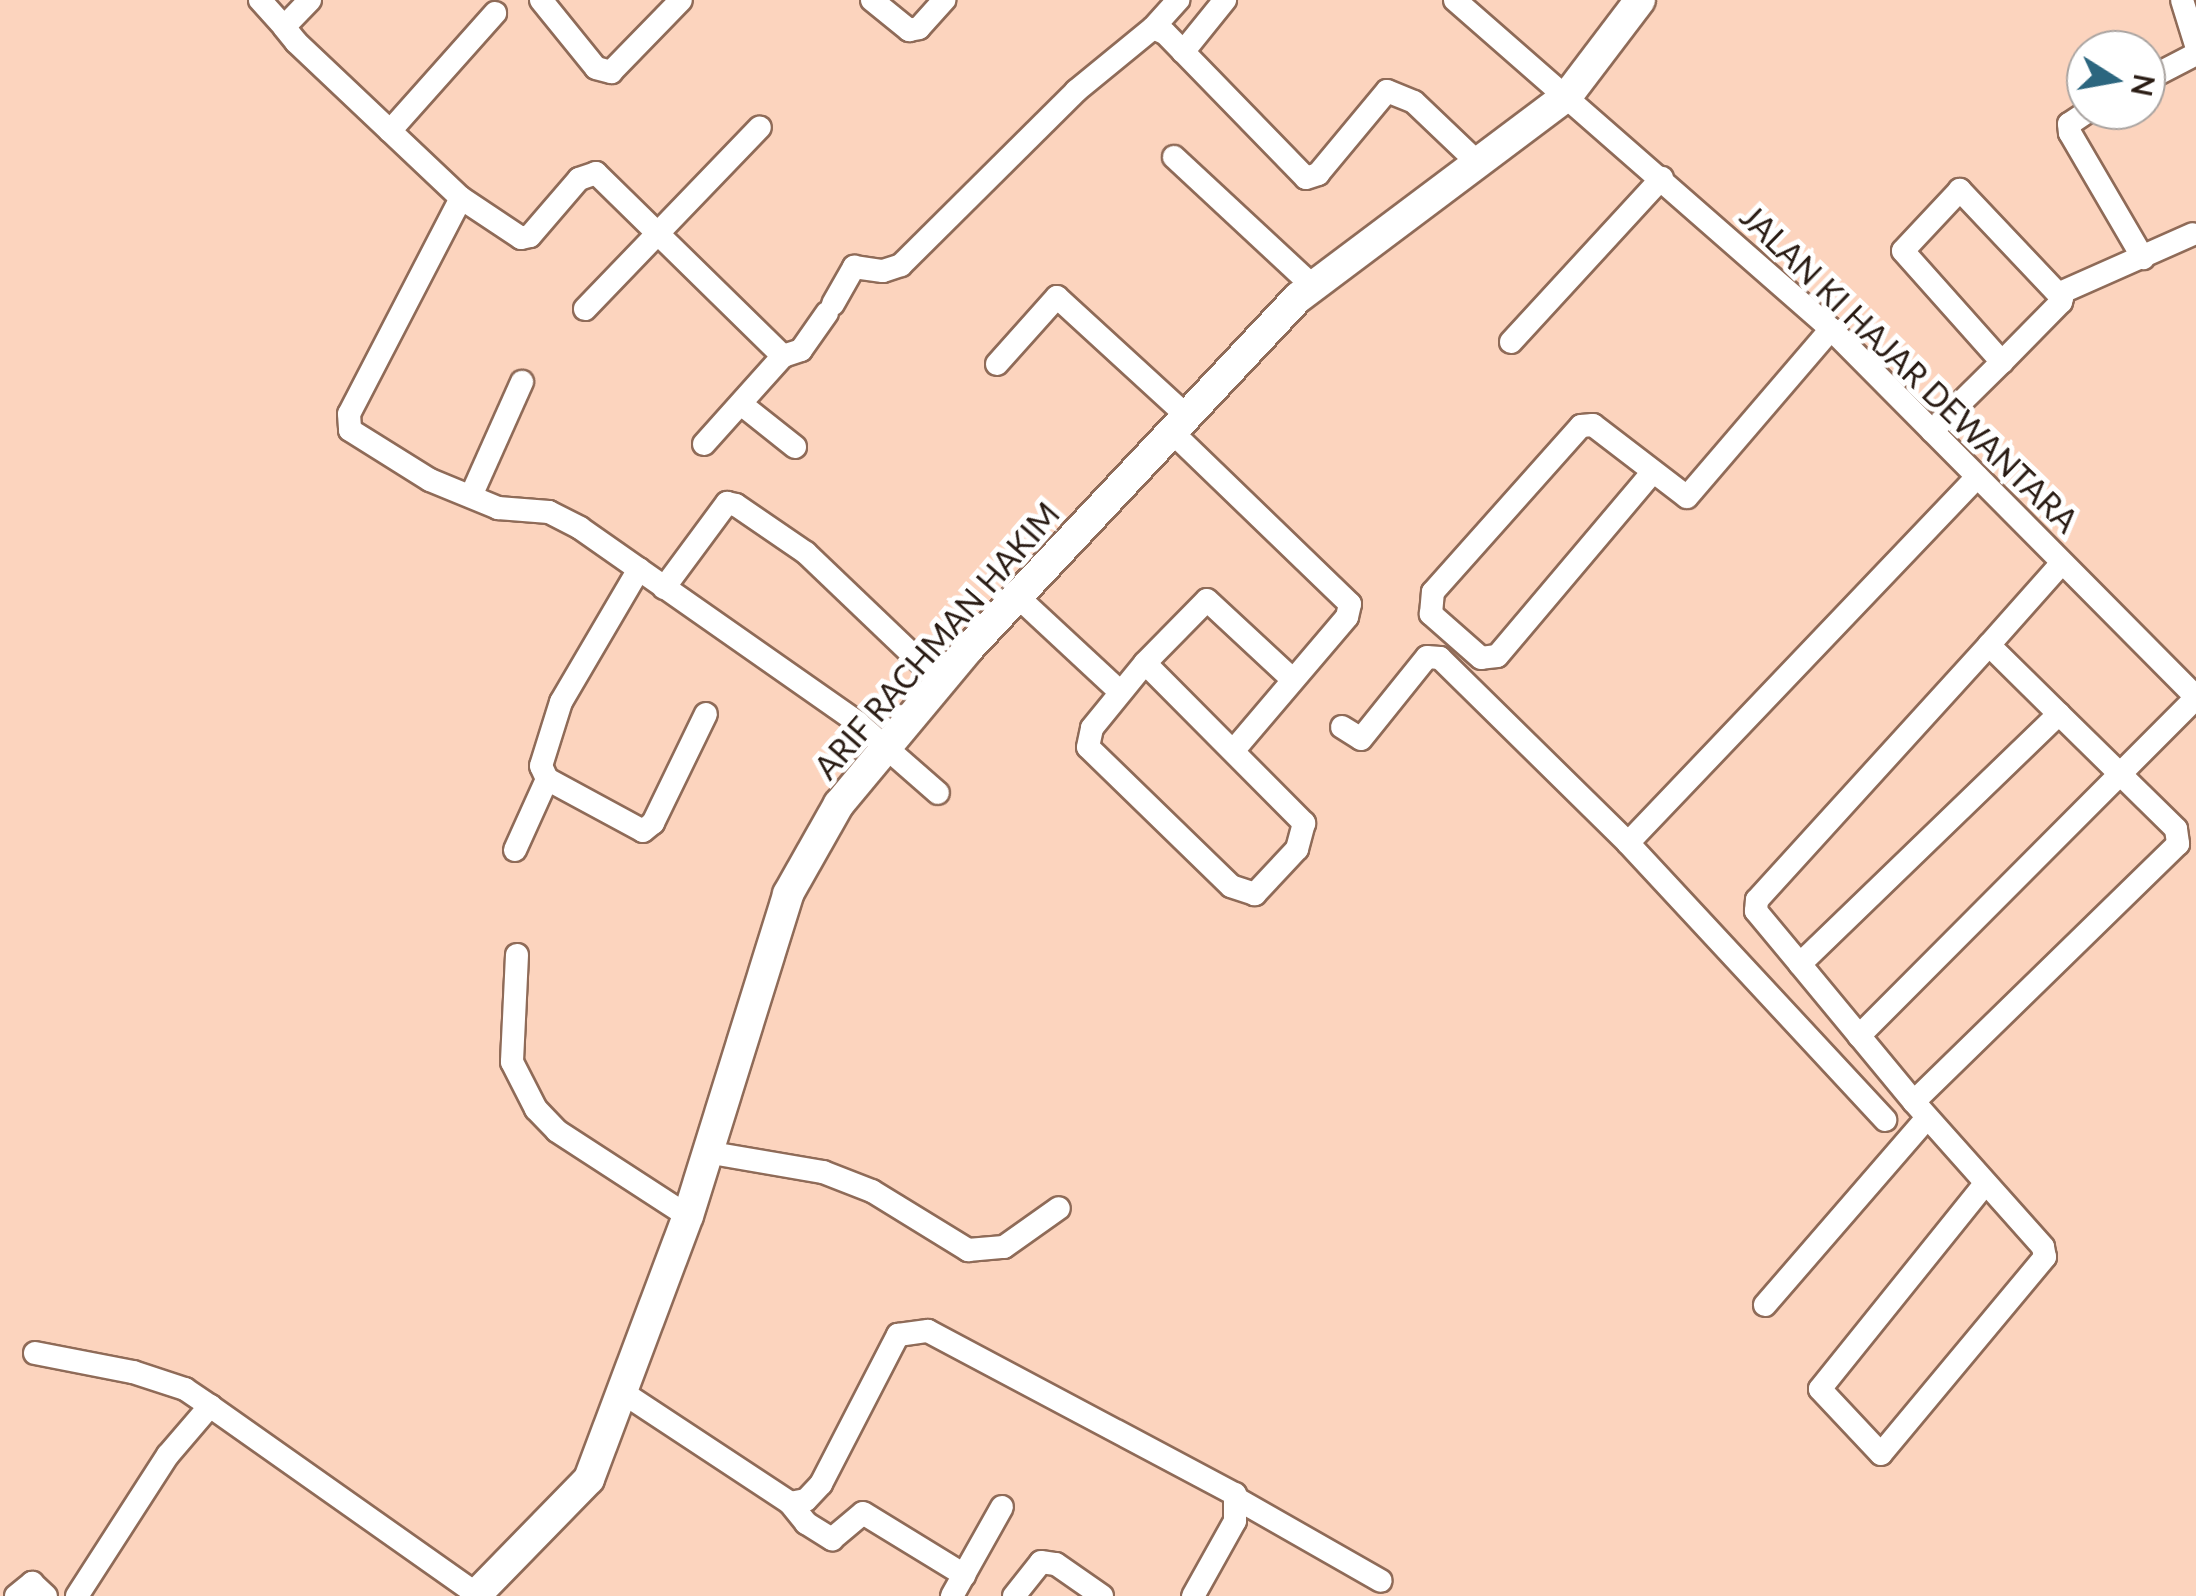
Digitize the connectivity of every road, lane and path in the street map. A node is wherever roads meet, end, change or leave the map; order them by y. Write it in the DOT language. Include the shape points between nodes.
graph roads {
  1 [pos="260,0"];
  2 [pos="310,0"];
  3 [pos="541,0"];
  4 [pos="681,0"];
  5 [pos="872,0"];
  6 [pos="944,0"];
  7 [pos="1178,0"];
  8 [pos="1225,0"];
  9 [pos="1454,0"];
  10 [pos="1640,0"];
  11 [pos="2182,0"];
  12 [pos="494,13"];
  13 [pos="284,27"];
  14 [pos="1153,28"];
  15 [pos="2196,46"];
  16 [pos="1182,52"];
  17 [pos="2196,54"];
  18 [pos="2166,70"];
  19 [pos="1568,95"];
  20 [pos="760,127"];
  21 [pos="2069,130"];
  22 [pos="390,132"];
  23 [pos="1174,157"];
  24 [pos="1478,163"];
  25 [pos="1662,178"];
  26 [pos="461,198"];
  27 [pos="658,233"];
  28 [pos="2193,234"];
  29 [pos="2143,258"];
  30 [pos="1313,286"];
  31 [pos="2060,293"];
  32 [pos="585,310"];
  33 [pos="1831,329"];
  34 [pos="1511,342"];
  35 [pos="783,356"];
  36 [pos="2002,362"];
  37 [pos="997,364"];
  38 [pos="522,382"];
  39 [pos="741,404"];
  40 [pos="1180,425"];
  41 [pos="1932,431"];
  42 [pos="704,444"];
  43 [pos="796,447"];
  44 [pos="1651,474"];
  45 [pos="1977,477"];
  46 [pos="470,496"];
  47 [pos="2061,564"];
  48 [pos="639,569"];
  49 [pos="664,588"];
  50 [pos="1018,597"];
  51 [pos="1988,645"];
  52 [pos="1145,663"];
  53 [pos="1294,680"];
  54 [pos="940,681"];
  55 [pos="1120,692"];
  56 [pos="2196,698"];
  57 [pos="706,714"];
  58 [pos="2059,714"];
  59 [pos="1342,727"];
  60 [pos="885,745"];
  61 [pos="1234,750"];
  62 [pos="2121,774"];
  63 [pos="547,778"];
  64 [pos="938,793"];
  65 [pos="1628,843"];
  66 [pos="515,850"];
  67 [pos="517,954"];
  68 [pos="1800,964"];
  69 [pos="1859,1036"];
  70 [pos="1920,1111"];
  71 [pos="1886,1120"];
  72 [pos="706,1152"];
  73 [pos="1985,1184"];
  74 [pos="1059,1208"];
  75 [pos="688,1216"];
  76 [pos="1766,1305"];
  77 [pos="35,1353"];
  78 [pos="625,1394"];
  79 [pos="210,1406"];
  80 [pos="1239,1500"];
  81 [pos="790,1503"];
  82 [pos="1002,1507"];
  83 [pos="964,1575"];
  84 [pos="1381,1581"];
  85 [pos="476,1595"];
  86 [pos="16,1596"];
  87 [pos="46,1596"];
  88 [pos="78,1596"];
  89 [pos="952,1596"];
  90 [pos="1014,1596"];
  91 [pos="1102,1596"];
  92 [pos="1192,1596"];
  1 -- 13 [label="street"];
  2 -- 13 [label="street"];
  3 -- 4 [label="street" via="604,72"];
  5 -- 6 [label="street" via="909,30"];
  7 -- 14 [label="street"];
  8 -- 16 [label="street"];
  9 -- 19 [label="street, JALAN KI HAJAR DEWANTARA"];
  10 -- 19 [label="main road, ARIF RACHMAN HAKIM"];
  11 -- 15 [label="street"];
  12 -- 22 [label="street"];
  13 -- 22 [label="street"];
  14 -- 16 [label="street"];
  14 -- 35 [label="street" via="1076,91 901,265 882,271 854,267 801,350"];
  16 -- 24 [label="street" via="1306,178 1318,174 1387,91 1414,102"];
  17 -- 18 [label="street"];
  19 -- 24 [label="main road, ARIF RACHMAN HAKIM"];
  19 -- 25 [label="street, JALAN KI HAJAR DEWANTARA"];
  20 -- 27 [label="street"];
  21 -- 29 [label="street"];
  22 -- 26 [label="street"];
  23 -- 30 [label="street"];
  24 -- 30 [label="main road, ARIF RACHMAN HAKIM"];
  25 -- 33 [label="street, JALAN KI HAJAR DEWANTARA"];
  25 -- 34 [label="street"];
  26 -- 27 [label="street" via="521,238 530,236 579,179 596,174"];
  26 -- 46 [label="street" via="349,414 350,430 364,443"];
  27 -- 32 [label="street"];
  27 -- 35 [label="street"];
  28 -- 29 [label="street"];
  29 -- 31 [label="street"];
  30 -- 40 [label="main road, ARIF RACHMAN HAKIM"];
  31 -- 36 [label="street" via="2061,302"];
  31 -- 36 [label="street" via="1968,192 1960,190 1904,244 1906,258"];
  33 -- 41 [label="street, JALAN KI HAJAR DEWANTARA"];
  33 -- 44 [label="street" via="1687,498"];
  35 -- 39 [label="street"];
  36 -- 41 [label="street"];
  37 -- 40 [label="street" via="1057,297"];
  38 -- 46 [label="street"];
  39 -- 42 [label="street"];
  39 -- 43 [label="street"];
  40 -- 50 [label="main road, ARIF RACHMAN HAKIM"];
  40 -- 53 [label="street" via="1348,599 1347,617"];
  41 -- 45 [label="street, JALAN KI HAJAR DEWANTARA"];
  44 -- 44 [label="street" via="1496,656 1481,658 1431,614 1433,592 1581,426 1593,425"];
  45 -- 47 [label="street, JALAN KI HAJAR DEWANTARA"];
  45 -- 65 [label="street"];
  46 -- 48 [label="street" via="498,508 548,512"];
  47 -- 51 [label="street"];
  47 -- 56 [label="street, JALAN KI HAJAR DEWANTARA"];
  48 -- 49 [label="street"];
  48 -- 63 [label="street" via="561,702 541,766"];
  49 -- 54 [label="street" via="728,503 736,504 806,553"];
  49 -- 60 [label="street"];
  50 -- 54 [label="main road, ARIF RACHMAN HAKIM"];
  50 -- 55 [label="street"];
  51 -- 58 [label="street"];
  51 -- 68 [label="street" via="1758,900 1756,911"];
  52 -- 53 [label="street" via="1208,600"];
  52 -- 55 [label="street"];
  52 -- 61 [label="street"];
  53 -- 61 [label="street"];
  54 -- 60 [label="main road, ARIF RACHMAN HAKIM"];
  55 -- 61 [label="street" via="1092,728 1088,747 1230,886 1248,895 1260,891 1297,849 1305,829"];
  56 -- 62 [label="street"];
  57 -- 63 [label="street" via="654,823 643,831"];
  58 -- 62 [label="street"];
  58 -- 68 [label="street"];
  59 -- 65 [label="street" via="1361,739 1428,657 1436,656"];
  60 -- 64 [label="street"];
  60 -- 72 [label="main road, ARIF RACHMAN HAKIM" via="812,847 788,894"];
  62 -- 69 [label="street"];
  62 -- 70 [label="street" via="2176,830 2175,849"];
  63 -- 66 [label="street"];
  65 -- 71 [label="street"];
  67 -- 75 [label="street" via="512,1062 536,1108 557,1131"];
  68 -- 69 [label="street"];
  69 -- 70 [label="street"];
  70 -- 73 [label="street"];
  70 -- 76 [label="street"];
  72 -- 74 [label="street" via="823,1172 872,1191 968,1250 1004,1247"];
  72 -- 75 [label="main road, ARIF RACHMAN HAKIM"];
  73 -- 73 [label="street" via="2045,1257 1881,1454 1820,1389"];
  75 -- 78 [label="main road, ARIF RACHMAN HAKIM"];
  77 -- 79 [label="street" via="132,1372 185,1389"];
  78 -- 81 [label="street"];
  78 -- 85 [label="main road, ARIF RACHMAN HAKIM" via="590,1479"];
  79 -- 85 [label="street"];
  79 -- 88 [label="street" via="168,1455"];
  80 -- 81 [label="street" via="917,1330 898,1335 888,1350 814,1494"];
  80 -- 84 [label="street"];
  80 -- 92 [label="street" via="1235,1520"];
  81 -- 83 [label="street" via="806,1524 832,1539 863,1513"];
  82 -- 83 [label="street"];
  83 -- 89 [label="street"];
  86 -- 87 [label="street" via="32,1582"];
  90 -- 91 [label="street" via="1041,1562 1056,1564"];
}
